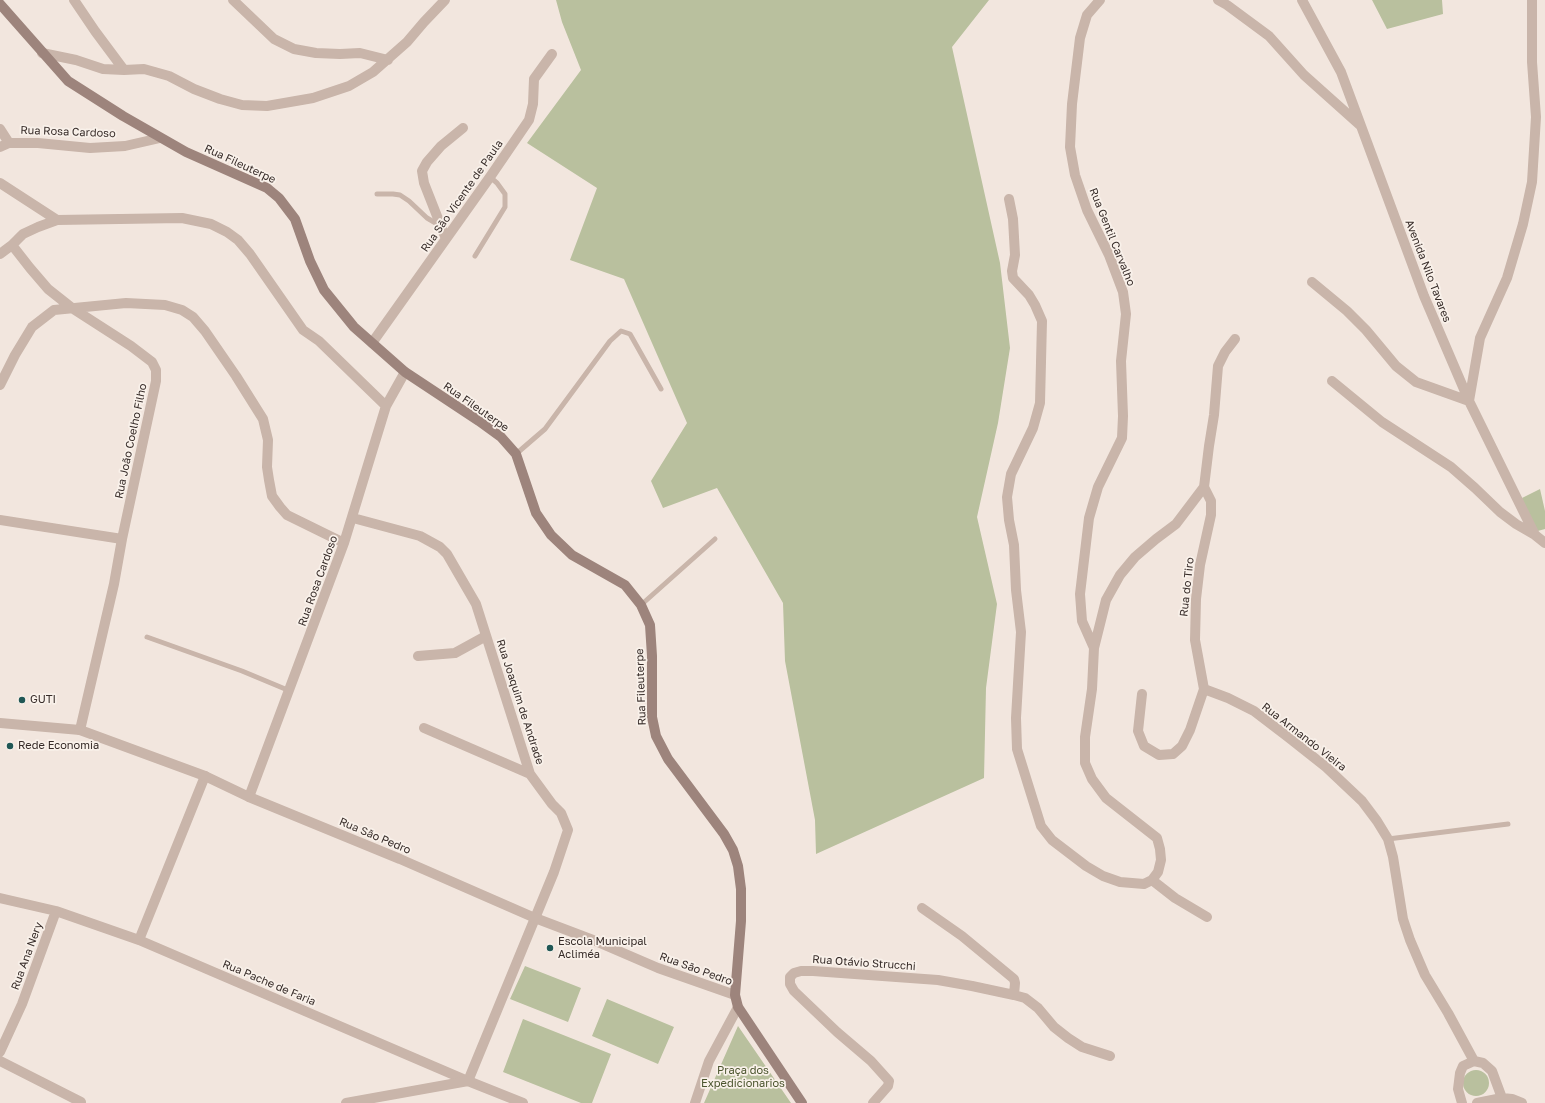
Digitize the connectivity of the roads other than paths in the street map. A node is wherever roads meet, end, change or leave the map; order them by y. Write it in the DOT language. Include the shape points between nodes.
graph roads {
  1 [pos="74,0"];
  2 [pos="233,0"];
  3 [pos="446,0"];
  4 [pos="1100,0"];
  5 [pos="1218,0"];
  6 [pos="1302,0"];
  7 [pos="1532,0"];
  8 [pos="0,4"];
  9 [pos="42,53"];
  10 [pos="552,54"];
  11 [pos="388,60"];
  12 [pos="124,70"];
  13 [pos="1362,127"];
  14 [pos="463,128"];
  15 [pos="0,129"];
  16 [pos="160,138"];
  17 [pos="5,145"];
  18 [pos="490,177"];
  19 [pos="0,183"];
  20 [pos="377,194"];
  21 [pos="1009,199"];
  22 [pos="57,220"];
  23 [pos="440,226"];
  24 [pos="446,239"];
  25 [pos="12,245"];
  26 [pos="0,254"];
  27 [pos="475,256"];
  28 [pos="1312,282"];
  29 [pos="72,308"];
  30 [pos="1235,339"];
  31 [pos="372,343"];
  32 [pos="405,372"];
  33 [pos="1332,381"];
  34 [pos="0,385"];
  35 [pos="661,389"];
  36 [pos="1469,401"];
  37 [pos="386,406"];
  38 [pos="516,454"];
  39 [pos="1204,487"];
  40 [pos="353,518"];
  41 [pos="0,520"];
  42 [pos="1535,535"];
  43 [pos="122,539"];
  44 [pos="715,539"];
  45 [pos="344,543"];
  46 [pos="1545,543"];
  47 [pos="641,605"];
  48 [pos="486,636"];
  49 [pos="147,637"];
  50 [pos="1094,648"];
  51 [pos="418,656"];
  52 [pos="1204,689"];
  53 [pos="290,691"];
  54 [pos="1142,694"];
  55 [pos="0,723"];
  56 [pos="424,728"];
  57 [pos="80,730"];
  58 [pos="530,774"];
  59 [pos="205,776"];
  60 [pos="249,797"];
  61 [pos="1508,824"];
  62 [pos="1388,839"];
  63 [pos="1152,880"];
  64 [pos="0,898"];
  65 [pos="922,908"];
  66 [pos="56,911"];
  67 [pos="1207,917"];
  68 [pos="535,918"];
  69 [pos="139,940"];
  70 [pos="1014,995"];
  71 [pos="735,996"];
  72 [pos="738,1007"];
  73 [pos="0,1052"];
  74 [pos="1110,1056"];
  75 [pos="0,1061"];
  76 [pos="1474,1061"];
  77 [pos="468,1081"];
  78 [pos="1502,1098"];
  79 [pos="81,1102"];
  80 [pos="346,1103"];
  81 [pos="523,1103"];
  82 [pos="695,1103"];
  83 [pos="802,1103"];
  84 [pos="873,1103"];
  85 [pos="1462,1103"];
  86 [pos="1476,1103"];
  87 [pos="1522,1103"];
  1 -- 12 [label="street"];
  2 -- 11 [label="street" via="274,39 294,49 316,53 360,53"];
  3 -- 11 [label="street"];
  4 -- 50 [label="street, Rua Gentil Carvalho" via="1087,14 1080,38 1070,147 1075,175 1086,210 1109,256 1123,292 1126,314 1121,361 1122,438 1098,487 1089,518 1080,594 1082,621"];
  5 -- 13 [label="street" via="1269,36 1304,75"];
  6 -- 13 [label="street, Avenida Nilo Tavares" via="1341,72"];
  7 -- 36 [label="street" via="1532,62 1536,117 1532,182 1507,278 1480,338"];
  8 -- 9 [label="main road, Rua Fileuterpe"];
  9 -- 12 [label="street" via="103,69"];
  9 -- 16 [label="main road, Rua Fileuterpe" via="68,81"];
  10 -- 18 [label="street, Rua São Vicente de Paula" via="534,79 533,104 528,120"];
  11 -- 12 [label="street" via="349,86 313,98 267,106 242,105 220,99 170,76 144,69"];
  13 -- 36 [label="street, Avenida Nilo Tavares" via="1424,296"];
  14 -- 23 [label="street" via="441,146 422,171"];
  15 -- 17 [label="street"];
  16 -- 17 [label="street, Rua Rosa Cardoso" via="125,146 90,148 38,143"];
  16 -- 31 [label="main road, Rua Fileuterpe" via="267,188 279,198 295,219 324,290"];
  18 -- 24 [label="street, Rua São Vicente de Paula"];
  18 -- 27 [label="lane" via="504,194 505,207"];
  19 -- 22 [label="street"];
  20 -- 23 [label="lane" via="400,195"];
  21 -- 63 [label="street" via="1015,255 1013,278 1036,305 1042,321 1040,403 1033,428 1011,474 1007,497 1014,545 1021,632 1016,718 1017,749 1041,826 1052,840 1102,876 1120,882 1144,884"];
  22 -- 25 [label="street" via="23,234"];
  22 -- 37 [label="street" via="182,218 211,224 227,232 250,254 303,330 319,340"];
  23 -- 24 [label="street"];
  24 -- 31 [label="street, Rua São Vicente de Paula"];
  25 -- 26 [label="street"];
  25 -- 29 [label="street, Rua João Coelho Filho" via="48,289"];
  28 -- 36 [label="street" via="1348,311 1396,366 1411,379"];
  29 -- 34 [label="street" via="54,310 32,327"];
  29 -- 43 [label="street, Rua João Coelho Filho" via="131,346 152,362 156,370 156,381"];
  29 -- 45 [label="street" via="126,303 166,305 193,316 263,419 268,440 267,467 272,496 287,515"];
  30 -- 39 [label="street, Rua do Tiro" via="1218,366"];
  31 -- 32 [label="main road, Rua Fileuterpe"];
  32 -- 37 [label="street, Rua Rosa Cardoso"];
  32 -- 38 [label="main road, Rua Fileuterpe" via="501,437"];
  33 -- 42 [label="street" via="1382,422 1451,467 1500,512"];
  35 -- 38 [label="lane" via="630,334 621,331 610,340 545,429"];
  36 -- 42 [label="street, Avenida Nilo Tavares"];
  37 -- 40 [label="street, Rua Rosa Cardoso"];
  38 -- 47 [label="main road, Rua Fileuterpe" via="536,513 551,535 572,555 625,585"];
  39 -- 50 [label="street" via="1176,524 1135,557 1120,576 1106,600"];
  39 -- 52 [label="street, Rua do Tiro" via="1211,501 1211,515 1199,571 1195,640"];
  40 -- 45 [label="street, Rua Rosa Cardoso"];
  40 -- 48 [label="street, Rua Joaquim de Andrade" via="420,536 440,547 447,554 476,604"];
  41 -- 43 [label="street"];
  42 -- 46 [label="street, Avenida Nilo Tavares"];
  43 -- 57 [label="street, Rua João Coelho Filho"];
  44 -- 47 [label="lane"];
  45 -- 53 [label="street, Rua Rosa Cardoso"];
  47 -- 71 [label="main road, Rua Fileuterpe" via="650,625 652,717 656,736 668,759 724,834 738,866 741,920"];
  48 -- 51 [label="street" via="455,653"];
  48 -- 58 [label="street, Rua Joaquim de Andrade"];
  49 -- 53 [label="lane"];
  50 -- 63 [label="street" via="1092,689 1085,737 1085,763 1092,780 1106,798 1157,838 1161,860 1158,872"];
  52 -- 54 [label="street, Rua do Tiro" via="1190,730 1182,746 1173,754 1159,755 1144,746 1138,731"];
  52 -- 62 [label="street, Rua Armando Vieira" via="1254,712 1326,767 1362,802"];
  53 -- 60 [label="street, Rua Rosa Cardoso"];
  55 -- 57 [label="street, Rua São Pedro"];
  56 -- 58 [label="street"];
  57 -- 59 [label="street, Rua São Pedro"];
  58 -- 68 [label="street, Rua Joaquim de Andrade" via="561,813 568,830"];
  59 -- 60 [label="street, Rua São Pedro"];
  59 -- 69 [label="street"];
  60 -- 68 [label="street, Rua São Pedro"];
  61 -- 62 [label="lane"];
  62 -- 76 [label="street, Rua Armando Vieira" via="1403,919 1410,940 1425,975"];
  63 -- 67 [label="street" via="1174,898"];
  64 -- 66 [label="street, Rua Pache de Faria"];
  65 -- 70 [label="street" via="962,936 1014,979"];
  66 -- 69 [label="street, Rua Pache de Faria"];
  66 -- 73 [label="street, Rua Ana Nery" via="22,1004"];
  68 -- 71 [label="street, Rua São Pedro"];
  68 -- 77 [label="street, Rua Joaquim de Andrade"];
  69 -- 77 [label="street, Rua Pache de Faria"];
  70 -- 74 [label="street, Rua Otávio Strucchi" via="1025,998 1038,1008 1054,1027 1082,1047"];
  70 -- 84 [label="street, Rua Otávio Strucchi" via="938,980 813,971 794,973 790,977 790,984 794,991 871,1061 888,1081 888,1086"];
  71 -- 72 [label="main road, Rua Fileuterpe"];
  72 -- 82 [label="street" via="709,1061"];
  72 -- 83 [label="main road, Rua Fileuterpe"];
  75 -- 79 [label="street"];
  76 -- 78 [label="street" via="1483,1063 1492,1072"];
  76 -- 85 [label="street" via="1463,1066 1460,1073 1458,1089"];
  77 -- 80 [label="street"];
  77 -- 81 [label="street, Rua Pache de Faria"];
  78 -- 86 [label="street"];
  78 -- 87 [label="street"];
}
